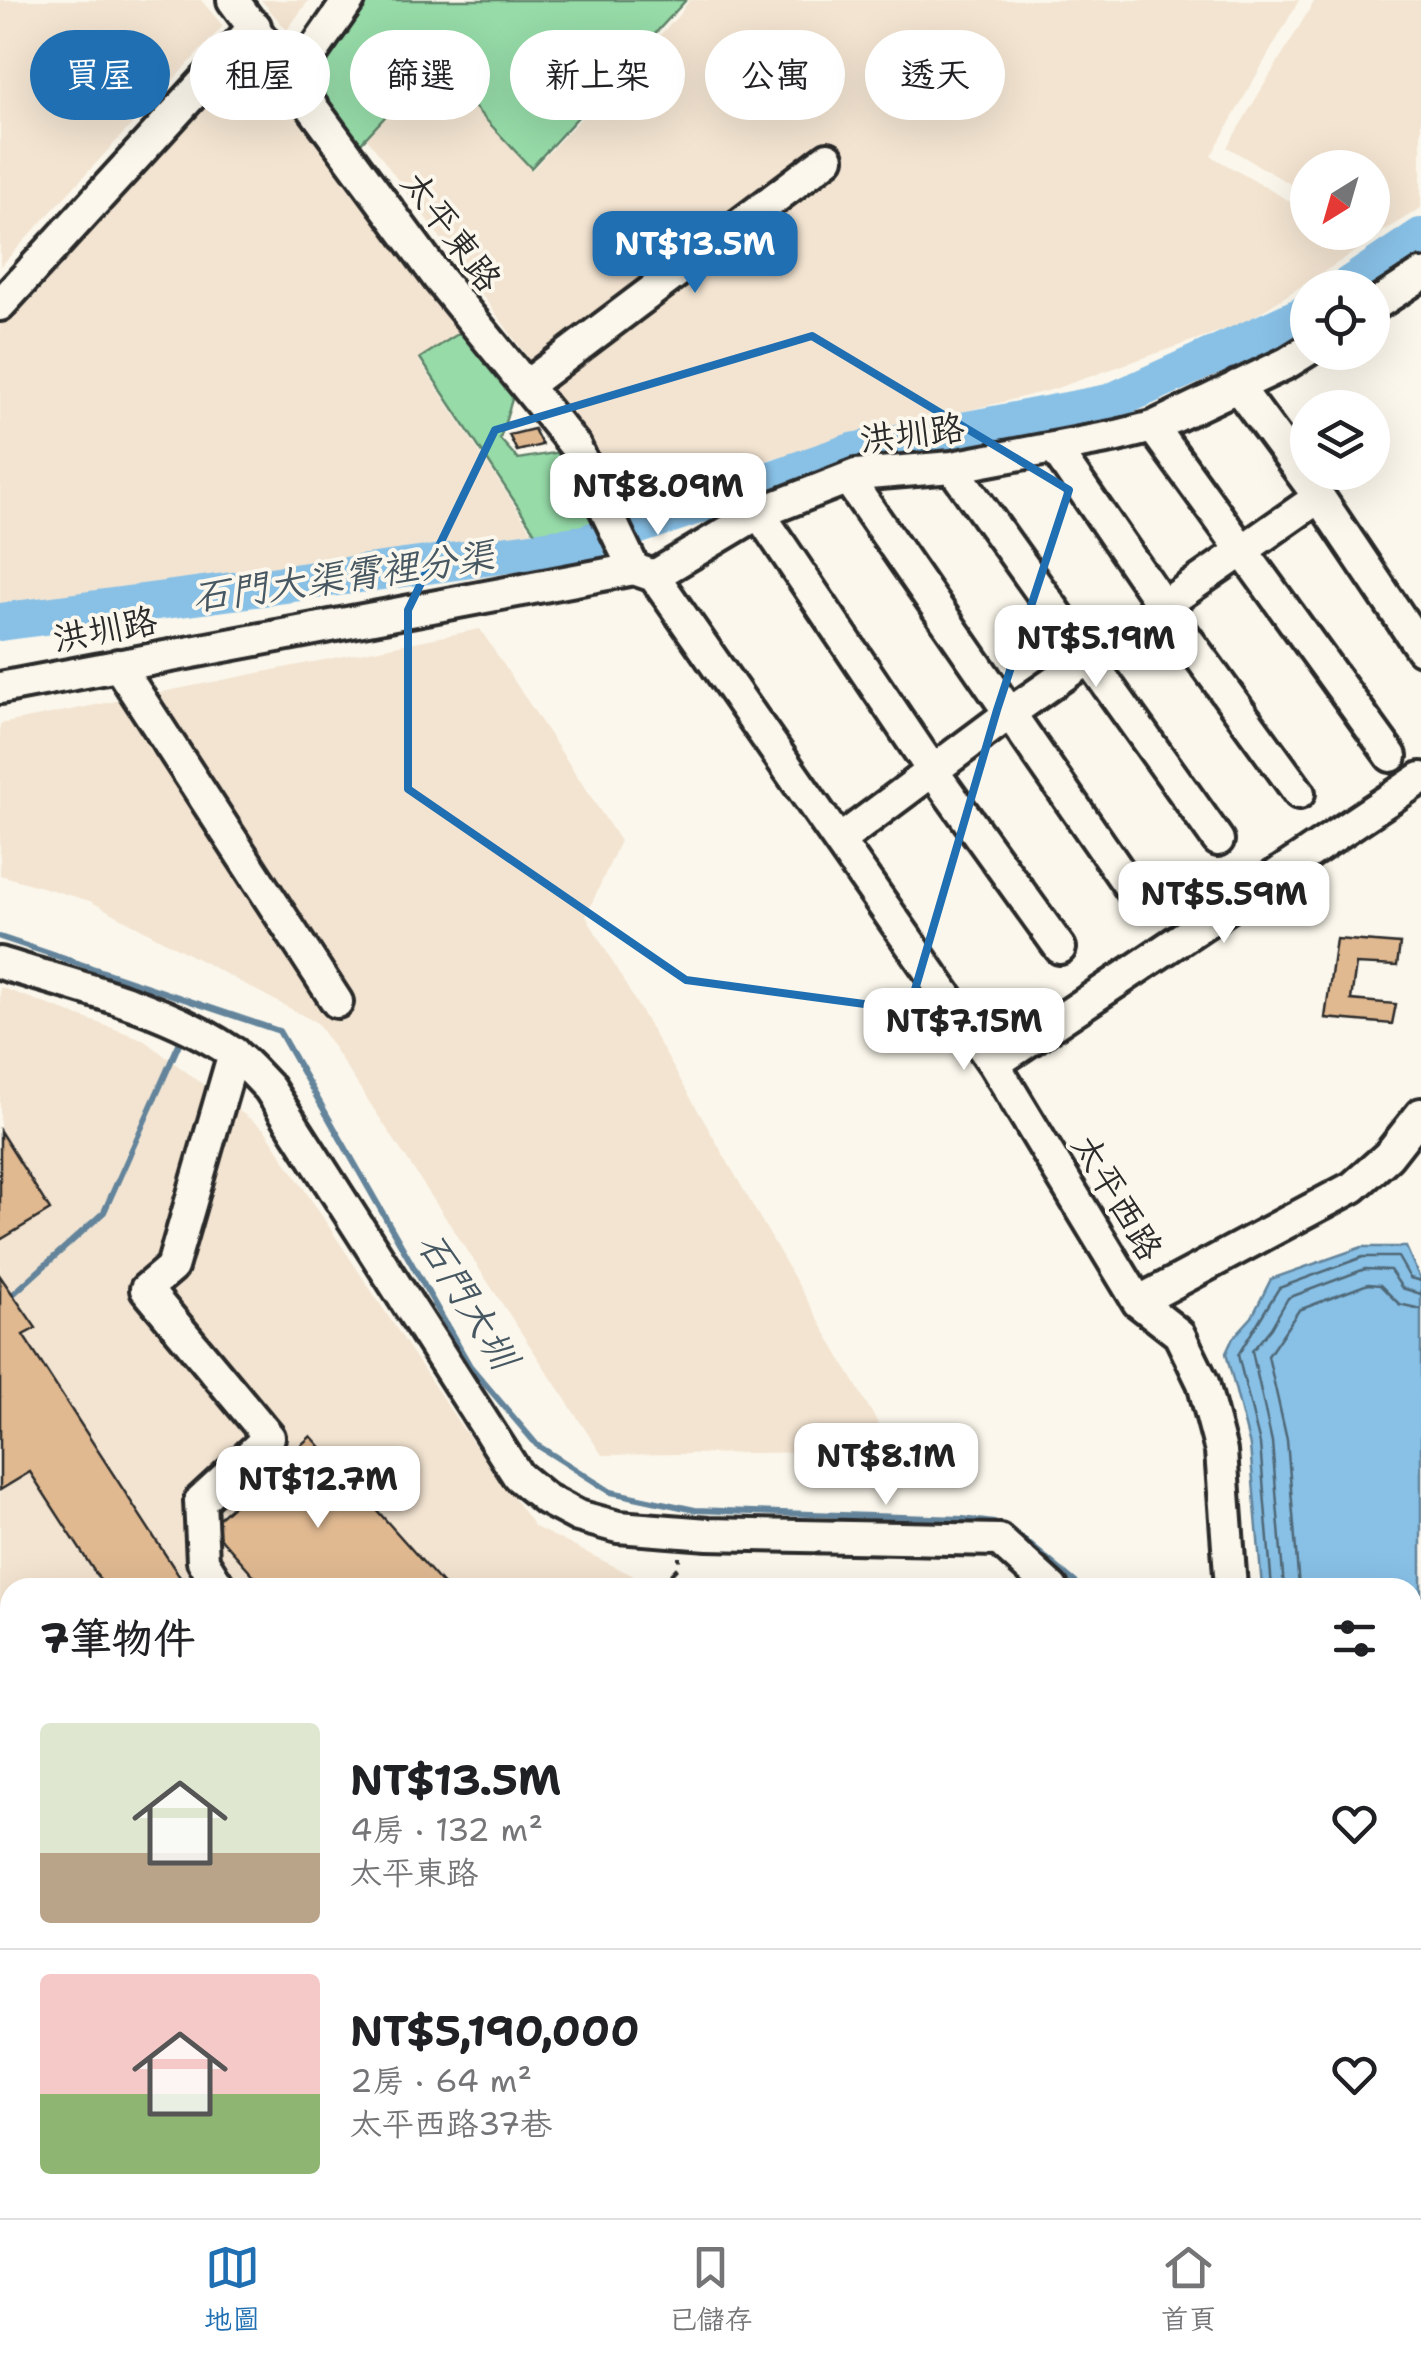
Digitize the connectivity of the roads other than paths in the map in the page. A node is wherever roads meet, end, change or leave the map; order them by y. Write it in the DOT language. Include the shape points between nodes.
graph roads {
  1 [pos="233,0"];
  2 [pos="348,0"];
  3 [pos="254,26"];
  4 [pos="257,30"];
  5 [pos="327,30"];
  6 [pos="324,120"];
  7 [pos="828,158"];
  8 [pos="1421,274"];
  9 [pos="1390,295"];
  10 [pos="0,305"];
  11 [pos="1290,362"];
  12 [pos="526,386"];
  13 [pos="1237,386"];
  14 [pos="1154,426"];
  15 [pos="1056,450"];
  16 [pos="952,467"];
  17 [pos="848,479"];
  18 [pos="1319,497"];
  19 [pos="758,514"];
  20 [pos="1244,552"];
  21 [pos="637,564"];
  22 [pos="1164,606"];
  23 [pos="1421,649"];
  24 [pos="1088,658"];
  25 [pos="118,665"];
  26 [pos="0,688"];
  27 [pos="1010,712"];
  28 [pos="1392,756"];
  29 [pos="932,770"];
  30 [pos="1421,778"];
  31 [pos="1300,792"];
  32 [pos="840,840"];
  33 [pos="1218,840"];
  34 [pos="1136,896"];
  35 [pos="1060,948"];
  36 [pos="0,963"];
  37 [pos="336,1002"];
  38 [pos="234,1053"];
  39 [pos="994,1064"];
  40 [pos="1421,1114"];
  41 [pos="1138,1302"];
  42 [pos="213,1578"];
  43 [pos="1041,1578"];
  44 [pos="1230,1578"];
  1 -- 3 [label="street, 太平東路"];
  2 -- 5 [label="street"];
  3 -- 4 [label="street, 太平東路"];
  3 -- 10 [label="street"];
  6 -- 12 [label="street, 太平東路"];
  7 -- 12 [label="street"];
  8 -- 9 [label="street"];
  11 -- 13 [label="street, 洪圳路"];
  12 -- 21 [label="street, 太平東路" via="574,446"];
  13 -- 14 [label="street, 洪圳路"];
  13 -- 18 [label="street"];
  14 -- 15 [label="street, 洪圳路"];
  14 -- 20 [label="street"];
  15 -- 16 [label="street, 洪圳路"];
  15 -- 22 [label="street"];
  16 -- 17 [label="street, 洪圳路"];
  16 -- 24 [label="street"];
  17 -- 19 [label="street, 洪圳路"];
  17 -- 27 [label="street"];
  18 -- 20 [label="street"];
  18 -- 23 [label="street"];
  19 -- 21 [label="street, 洪圳路"];
  19 -- 29 [label="street"];
  20 -- 22 [label="street"];
  20 -- 28 [label="street"];
  21 -- 25 [label="street, 洪圳路"];
  21 -- 32 [label="street, 太平西路"];
  22 -- 24 [label="street"];
  22 -- 31 [label="street"];
  24 -- 27 [label="street"];
  24 -- 33 [label="street"];
  25 -- 26 [label="street, 洪圳路"];
  25 -- 37 [label="street"];
  27 -- 29 [label="street"];
  27 -- 34 [label="street"];
  29 -- 32 [label="street"];
  29 -- 35 [label="street"];
  30 -- 39 [label="street"];
  32 -- 39 [label="street, 太平西路"];
  36 -- 38 [label="street" via="166,1018"];
  38 -- 42 [label="street" via="172,1267 146,1288 269,1438 200,1501 203,1562"];
  38 -- 43 [label="street" via="269,1088 518,1476 546,1499 618,1527 999,1540"];
  39 -- 41 [label="street, 太平西路"];
  40 -- 41 [label="street" via="1352,1187"];
  41 -- 44 [label="street, 太平西路" via="1179,1334 1204,1382 1220,1451"];
}
